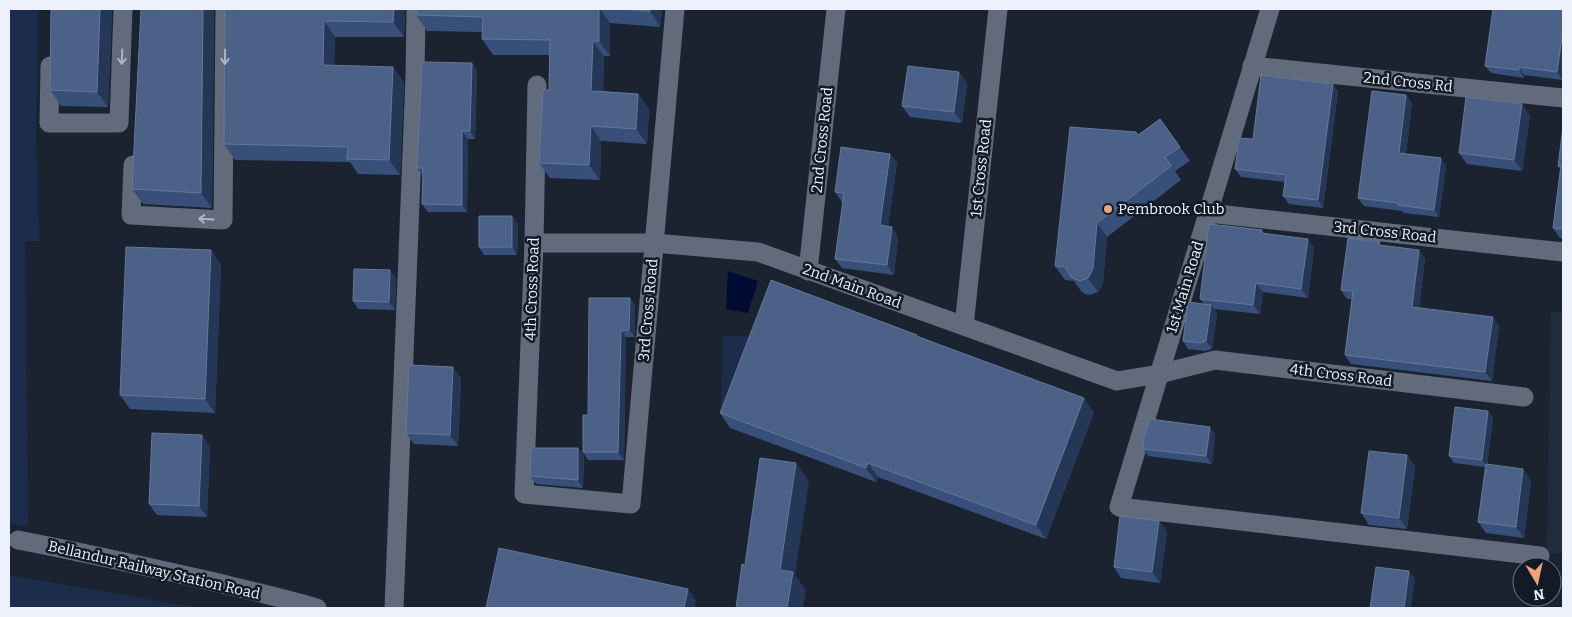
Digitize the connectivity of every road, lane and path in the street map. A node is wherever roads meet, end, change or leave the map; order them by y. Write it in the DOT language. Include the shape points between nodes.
graph roads {
  1 [pos="123,9"];
  2 [pos="225,9"];
  3 [pos="416,9"];
  4 [pos="675,9"];
  5 [pos="836,9"];
  6 [pos="998,9"];
  7 [pos="1270,9"];
  8 [pos="50,47"];
  9 [pos="139,48"];
  10 [pos="1252,66"];
  11 [pos="537,85"];
  12 [pos="1563,98"];
  13 [pos="135,127"];
  14 [pos="134,146"];
  15 [pos="1208,213"];
  16 [pos="654,243"];
  17 [pos="534,244"];
  18 [pos="1563,252"];
  19 [pos="808,270"];
  20 [pos="964,326"];
  21 [pos="1159,374"];
  22 [pos="1524,397"];
  23 [pos="524,494"];
  24 [pos="18,540"];
  25 [pos="1540,556"];
  26 [pos="317,608"];
  27 [pos="394,608"];
  1 -- 8 [label="street, one-way" via="120,123 49,123"];
  2 -- 14 [label="street, one-way" via="223,220 131,215"];
  3 -- 27 [label="street"];
  4 -- 16 [label="street, 3rd Cross Road"];
  5 -- 19 [label="street, 2nd Cross Road"];
  6 -- 20 [label="street, 1st Cross Road"];
  7 -- 10 [label="street, 1st Main Road"];
  9 -- 13 [label="street"];
  10 -- 12 [label="street, 2nd Cross Rd"];
  10 -- 15 [label="street, 1st Main Road"];
  11 -- 17 [label="street, 4th Cross Road"];
  15 -- 18 [label="street, 3rd Cross Road"];
  15 -- 21 [label="street, 1st Main Road"];
  16 -- 17 [label="street, 2nd Main Road"];
  16 -- 19 [label="street, 2nd Main Road" via="758,252"];
  16 -- 23 [label="street, 3rd Cross Road" via="631,504"];
  17 -- 23 [label="street, 4th Cross Road"];
  19 -- 20 [label="street, 2nd Main Road"];
  20 -- 21 [label="street, 2nd Main Road" via="1117,381"];
  21 -- 22 [label="street, 4th Cross Road" via="1215,360"];
  21 -- 25 [label="street, 1st Main Road" via="1119,507"];
  24 -- 26 [label="street, Bellandur Railway Station Road" via="151,567"];
}
